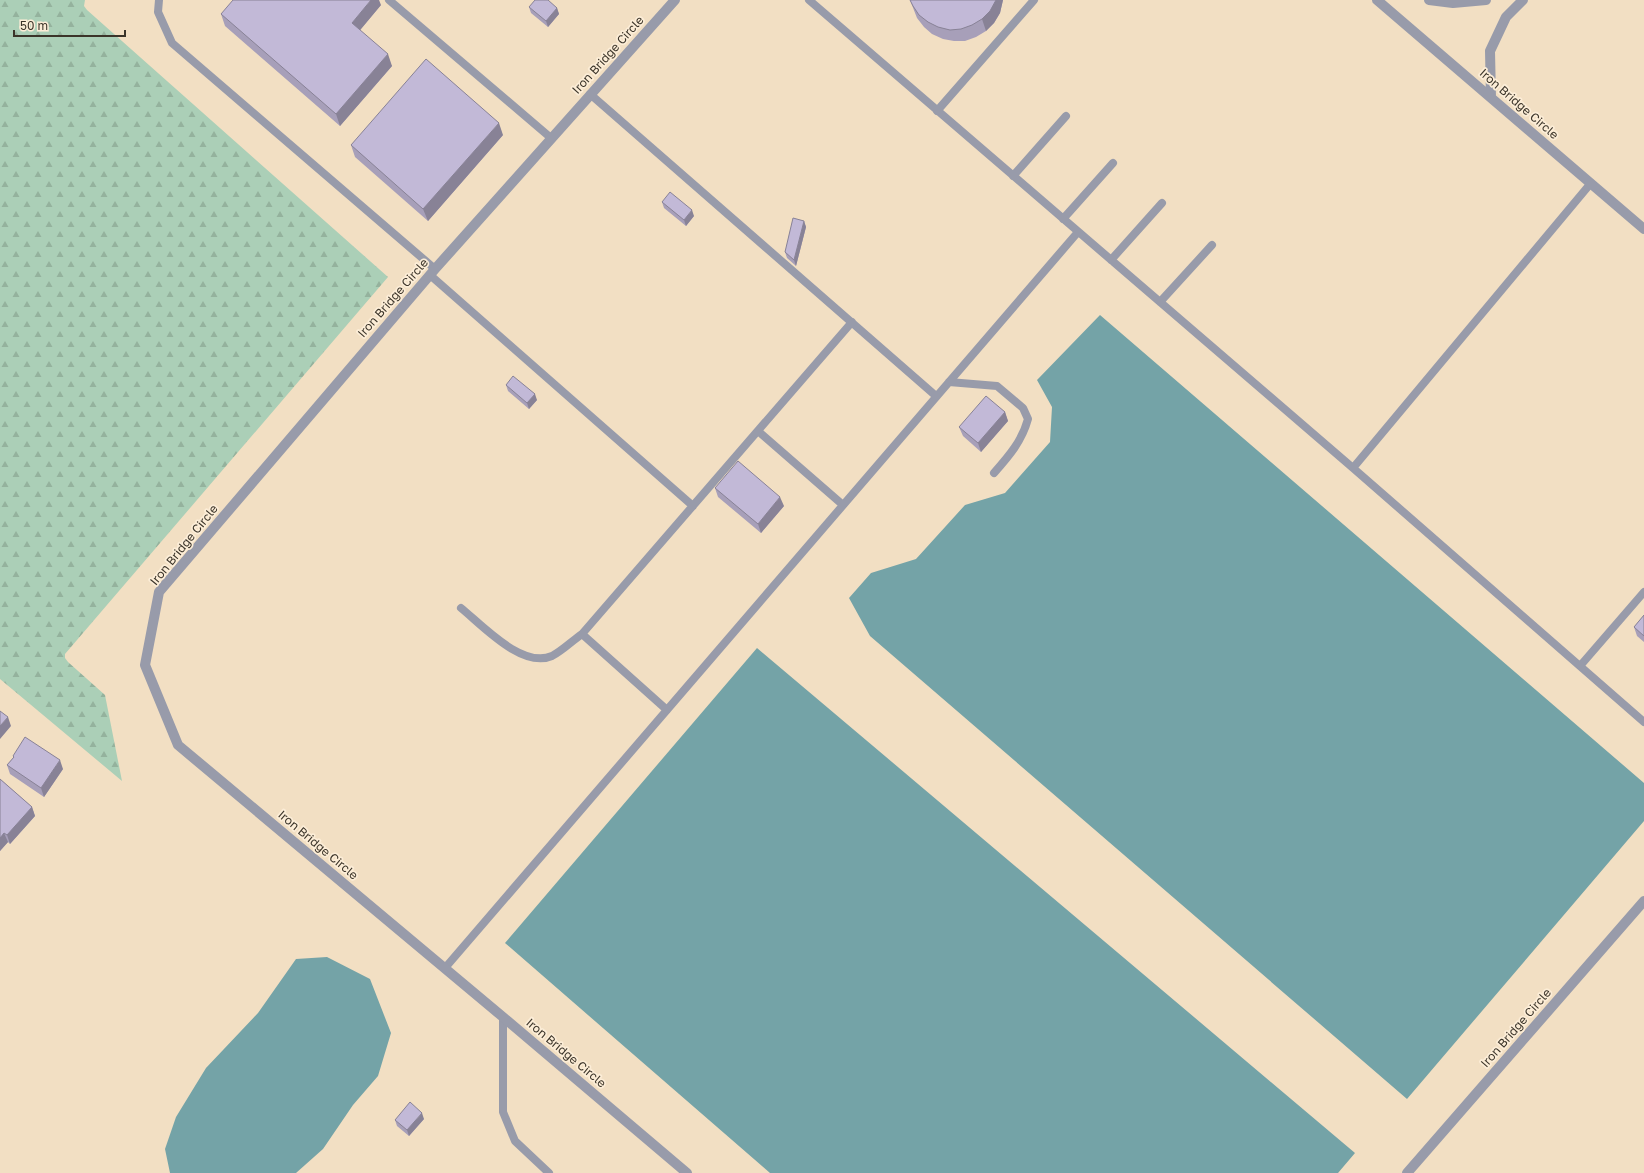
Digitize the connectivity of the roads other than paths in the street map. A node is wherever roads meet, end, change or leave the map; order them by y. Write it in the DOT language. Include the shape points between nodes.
graph roads {
  1 [pos="159,0"];
  2 [pos="389,0"];
  3 [pos="675,0"];
  4 [pos="809,0"];
  5 [pos="1034,0"];
  6 [pos="1377,0"];
  7 [pos="1429,0"];
  8 [pos="1486,0"];
  9 [pos="1523,0"];
  10 [pos="590,94"];
  11 [pos="1491,98"];
  12 [pos="937,111"];
  13 [pos="1066,116"];
  14 [pos="551,138"];
  15 [pos="1113,162"];
  16 [pos="1012,176"];
  17 [pos="1591,182"];
  18 [pos="1162,203"];
  19 [pos="1063,219"];
  20 [pos="1644,229"];
  21 [pos="1078,232"];
  22 [pos="1212,245"];
  23 [pos="1111,260"];
  24 [pos="432,272"];
  25 [pos="1160,302"];
  26 [pos="852,322"];
  27 [pos="949,382"];
  28 [pos="936,396"];
  29 [pos="758,431"];
  30 [pos="1353,468"];
  31 [pos="994,473"];
  32 [pos="843,505"];
  33 [pos="693,506"];
  34 [pos="1644,592"];
  35 [pos="461,608"];
  36 [pos="582,634"];
  37 [pos="1580,666"];
  38 [pos="667,710"];
  39 [pos="1644,722"];
  40 [pos="1644,901"];
  41 [pos="445,968"];
  42 [pos="503,1017"];
  43 [pos="549,1173"];
  44 [pos="687,1173"];
  45 [pos="1407,1173"];
  1 -- 24 [label="lane" via="158,12 172,43"];
  2 -- 14 [label="lane"];
  3 -- 10 [label="street, Iron Bridge Circle"];
  4 -- 12 [label="lane"];
  5 -- 12 [label="lane"];
  6 -- 11 [label="street, Iron Bridge Circle"];
  7 -- 8 [label="street" via="1453,3"];
  9 -- 11 [label="street" via="1506,17 1490,51"];
  10 -- 14 [label="street, Iron Bridge Circle"];
  10 -- 26 [label="lane"];
  11 -- 17 [label="street, Iron Bridge Circle"];
  12 -- 16 [label="lane"];
  13 -- 16 [label="lane"];
  14 -- 24 [label="street, Iron Bridge Circle"];
  15 -- 19 [label="lane"];
  16 -- 19 [label="lane"];
  17 -- 20 [label="street, Iron Bridge Circle"];
  17 -- 30 [label="lane"];
  18 -- 23 [label="lane"];
  19 -- 21 [label="lane"];
  21 -- 23 [label="lane"];
  21 -- 27 [label="lane"];
  22 -- 25 [label="lane"];
  23 -- 25 [label="lane"];
  24 -- 33 [label="lane"];
  24 -- 41 [label="street, Iron Bridge Circle" via="159,592 145,665 178,745"];
  25 -- 30 [label="lane"];
  26 -- 28 [label="lane"];
  26 -- 29 [label="lane"];
  27 -- 28 [label="lane"];
  27 -- 31 [label="lane" via="997,386 1023,408 1028,419 1025,432 1017,446"];
  28 -- 32 [label="lane"];
  29 -- 32 [label="lane"];
  29 -- 33 [label="lane"];
  30 -- 37 [label="lane"];
  32 -- 38 [label="lane"];
  33 -- 36 [label="lane"];
  34 -- 37 [label="lane"];
  35 -- 36 [label="lane" via="511,650 535,658 551,656"];
  36 -- 38 [label="lane"];
  37 -- 39 [label="lane"];
  38 -- 41 [label="lane"];
  40 -- 45 [label="street, Iron Bridge Circle"];
  41 -- 42 [label="street, Iron Bridge Circle"];
  42 -- 43 [label="lane" via="503,1112 515,1141"];
  42 -- 44 [label="street, Iron Bridge Circle"];
}
